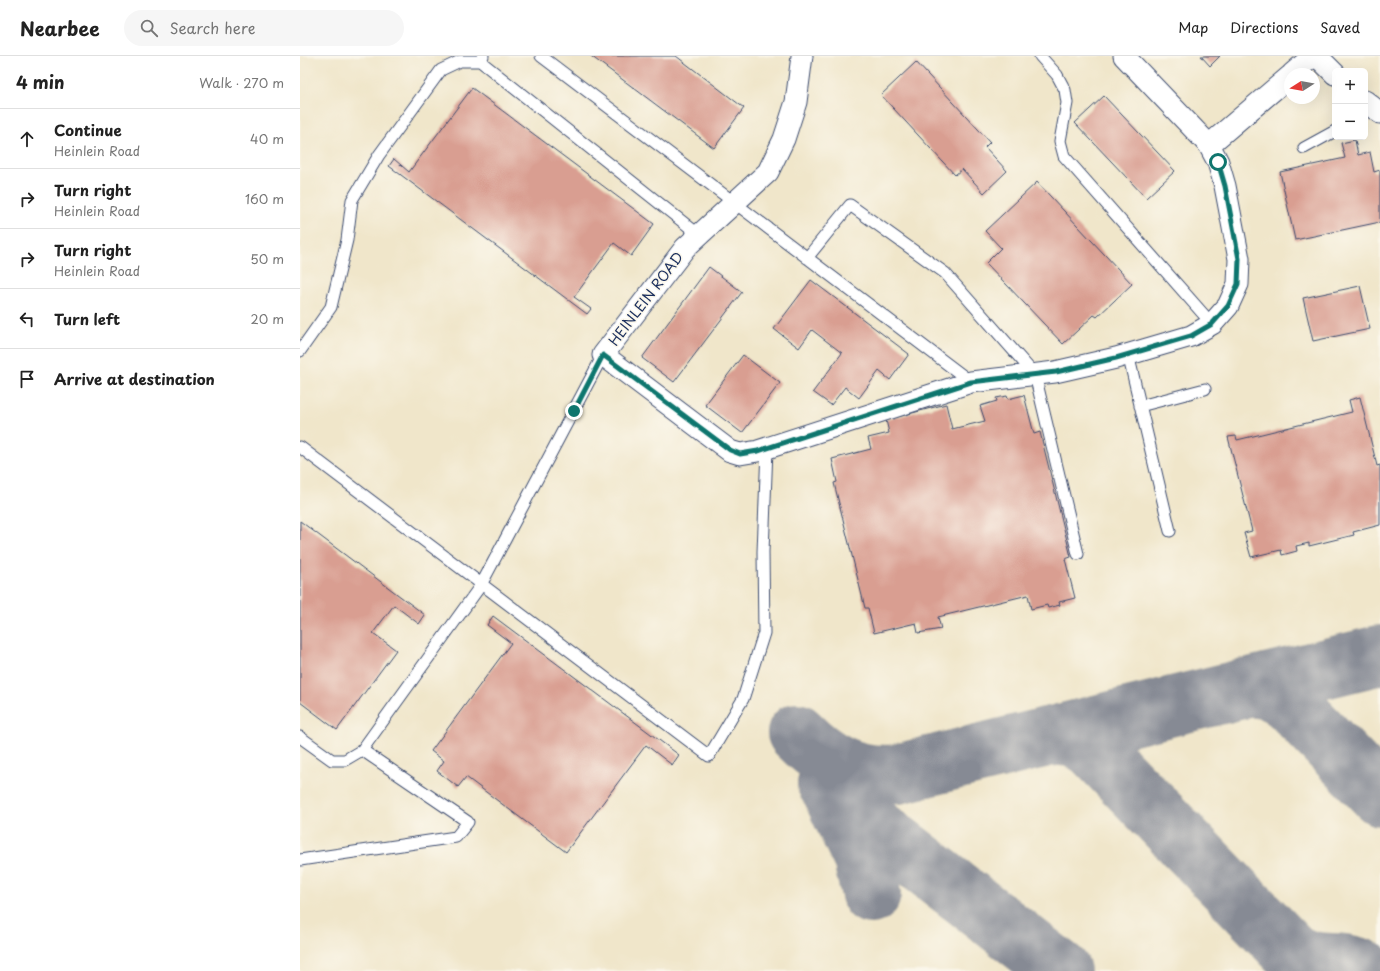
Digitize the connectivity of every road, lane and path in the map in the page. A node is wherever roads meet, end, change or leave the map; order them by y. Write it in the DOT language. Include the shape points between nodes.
graph roads {
  1 [pos="541,56"];
  2 [pos="802,56"];
  3 [pos="1040,56"];
  4 [pos="1124,56"];
  5 [pos="1313,56"];
  6 [pos="1317,56"];
  7 [pos="481,58"];
  8 [pos="1299,68"];
  9 [pos="1332,71"];
  10 [pos="1284,81"];
  11 [pos="1332,133"];
  12 [pos="1209,145"];
  13 [pos="1304,148"];
  14 [pos="735,203"];
  15 [pos="698,234"];
  16 [pos="808,258"];
  17 [pos="1212,324"];
  18 [pos="300,351"];
  19 [pos="1128,354"];
  20 [pos="603,355"];
  21 [pos="1035,375"];
  22 [pos="971,382"];
  23 [pos="1205,389"];
  24 [pos="1140,406"];
  25 [pos="300,447"];
  26 [pos="767,448"];
  27 [pos="1170,531"];
  28 [pos="1078,554"];
  29 [pos="481,585"];
  30 [pos="300,737"];
  31 [pos="362,750"];
  32 [pos="300,860"];
  1 -- 14 [label="lane"];
  2 -- 14 [label="street, HEINLEIN ROAD" via="796,102 784,139 768,172"];
  3 -- 17 [label="lane" via="1057,75 1065,90 1067,103 1060,140 1064,156"];
  4 -- 12 [label="street, HEINLEIN ROAD"];
  5 -- 8 [label="street"];
  6 -- 9 [label="street"];
  7 -- 15 [label="lane"];
  7 -- 18 [label="lane" via="460,61 442,70 379,155 352,200 347,240 331,307"];
  10 -- 12 [label="street"];
  11 -- 13 [label="lane"];
  12 -- 17 [label="street, HEINLEIN ROAD" via="1218,162 1225,186 1239,259 1238,284 1228,306"];
  14 -- 15 [label="street, HEINLEIN ROAD"];
  14 -- 16 [label="lane"];
  15 -- 20 [label="street, HEINLEIN ROAD"];
  16 -- 21 [label="lane" via="850,205 945,273"];
  16 -- 22 [label="lane"];
  17 -- 19 [label="street, HEINLEIN ROAD" via="1191,336"];
  19 -- 21 [label="street, HEINLEIN ROAD"];
  19 -- 24 [label="lane"];
  20 -- 26 [label="street, HEINLEIN ROAD" via="730,450 740,454"];
  20 -- 29 [label="lane"];
  21 -- 22 [label="street, HEINLEIN ROAD"];
  21 -- 28 [label="lane"];
  22 -- 26 [label="street, HEINLEIN ROAD"];
  23 -- 24 [label="lane"];
  24 -- 27 [label="lane"];
  25 -- 29 [label="lane"];
  26 -- 29 [label="lane" via="763,552 764,633 743,699 709,756"];
  29 -- 31 [label="lane"];
  30 -- 31 [label="lane" via="332,760 345,760"];
  31 -- 32 [label="lane" via="468,822 456,838"];
}
